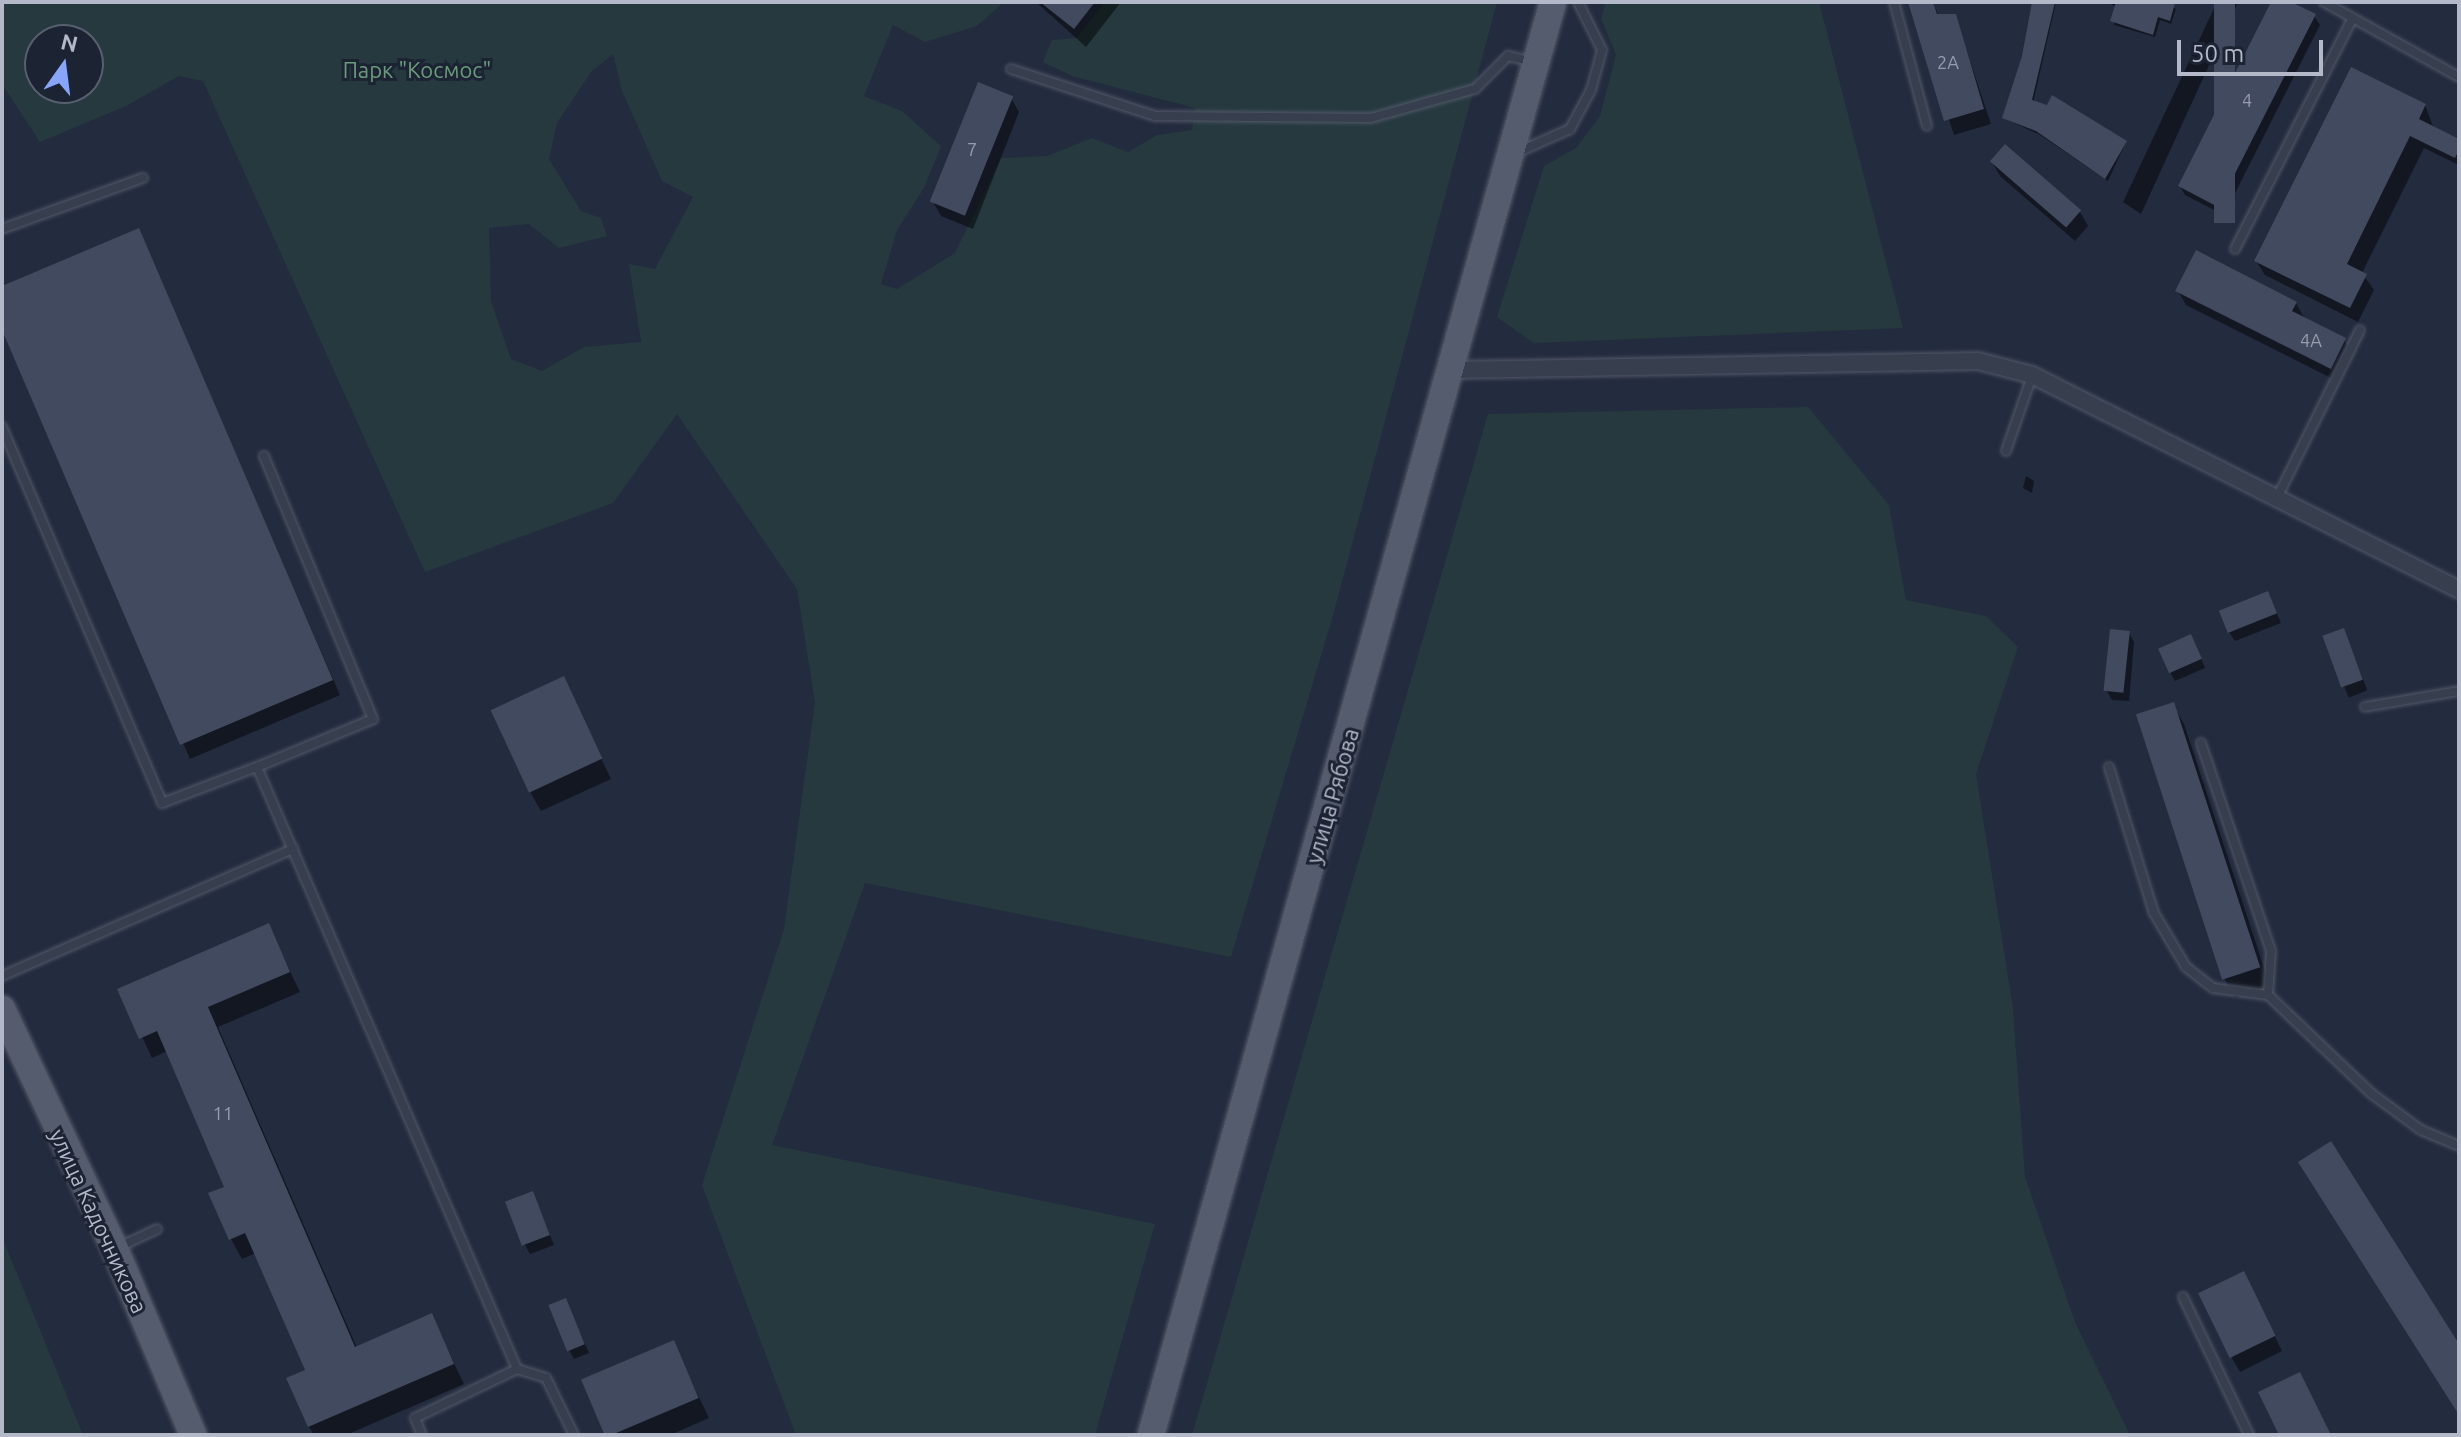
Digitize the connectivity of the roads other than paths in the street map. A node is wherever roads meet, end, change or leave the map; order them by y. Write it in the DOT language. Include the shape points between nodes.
graph roads {
  1 [pos="1553,2"];
  2 [pos="1578,2"];
  3 [pos="1894,2"];
  4 [pos="2324,2"];
  5 [pos="2351,21"];
  6 [pos="1536,63"];
  7 [pos="1011,69"];
  8 [pos="2459,77"];
  9 [pos="1927,126"];
  10 [pos="1508,157"];
  11 [pos="143,178"];
  12 [pos="2,229"];
  13 [pos="2235,249"];
  14 [pos="2360,330"];
  15 [pos="1451,370"];
  16 [pos="2032,375"];
  17 [pos="2,427"];
  18 [pos="2006,451"];
  19 [pos="264,456"];
  20 [pos="2277,498"];
  21 [pos="2459,590"];
  22 [pos="2459,691"];
  23 [pos="2365,707"];
  24 [pos="2201,743"];
  25 [pos="257,767"];
  26 [pos="2109,767"];
  27 [pos="293,849"];
  28 [pos="2,976"];
  29 [pos="2268,995"];
  30 [pos="2,1009"];
  31 [pos="2459,1146"];
  32 [pos="157,1229"];
  33 [pos="115,1249"];
  34 [pos="2183,1297"];
  35 [pos="517,1369"];
  36 [pos="193,1435"];
  37 [pos="422,1435"];
  38 [pos="574,1435"];
  39 [pos="1151,1435"];
  40 [pos="2249,1435"];
  1 -- 6 [label="main road"];
  2 -- 10 [label="lane" via="1602,50 1591,90 1570,129"];
  3 -- 9 [label="lane"];
  4 -- 5 [label="lane"];
  5 -- 8 [label="lane"];
  5 -- 13 [label="lane"];
  6 -- 7 [label="lane" via="1508,56 1475,89 1371,118 1155,116"];
  6 -- 10 [label="main road, улица Рябова"];
  10 -- 15 [label="main road, улица Рябова"];
  11 -- 12 [label="lane"];
  14 -- 20 [label="lane"];
  15 -- 16 [label="street" via="1978,361"];
  15 -- 39 [label="main road, улица Рябова"];
  16 -- 18 [label="lane"];
  16 -- 20 [label="street"];
  17 -- 25 [label="lane" via="162,803"];
  19 -- 25 [label="lane" via="373,719"];
  20 -- 21 [label="street"];
  22 -- 23 [label="lane"];
  24 -- 29 [label="lane" via="2271,951"];
  25 -- 27 [label="lane"];
  26 -- 29 [label="lane" via="2154,913 2186,967 2213,988"];
  27 -- 28 [label="lane"];
  27 -- 35 [label="lane"];
  29 -- 31 [label="lane" via="2372,1094 2421,1130"];
  30 -- 33 [label="main road, улица Кадочникова"];
  32 -- 33 [label="lane"];
  33 -- 36 [label="main road, улица Кадочникова"];
  34 -- 40 [label="lane"];
  35 -- 37 [label="lane" via="415,1418"];
  35 -- 38 [label="lane" via="546,1378"];
}
